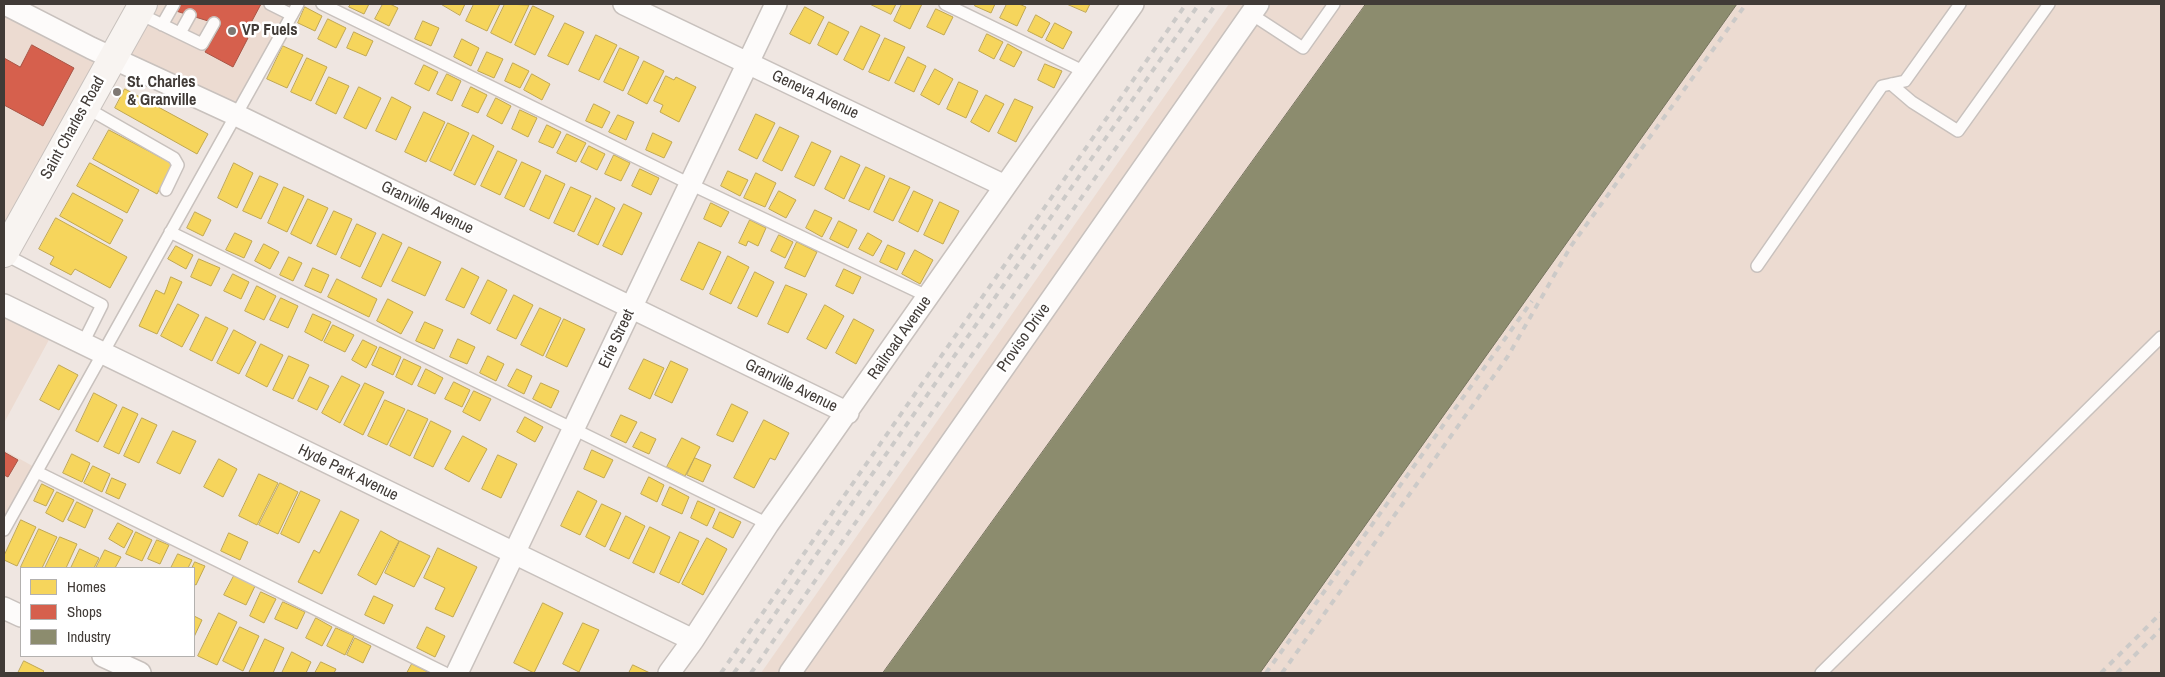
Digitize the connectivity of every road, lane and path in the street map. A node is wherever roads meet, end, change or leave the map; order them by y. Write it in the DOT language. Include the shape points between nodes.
graph roads {
  1 [pos="5,4"];
  2 [pos="174,4"];
  3 [pos="270,4"];
  4 [pos="298,4"];
  5 [pos="322,4"];
  6 [pos="624,4"];
  7 [pos="776,4"];
  8 [pos="944,4"];
  9 [pos="1133,4"];
  10 [pos="1334,4"];
  11 [pos="1960,4"];
  12 [pos="2049,4"];
  13 [pos="140,8"];
  14 [pos="1255,9"];
  15 [pos="190,15"];
  16 [pos="292,15"];
  17 [pos="214,23"];
  18 [pos="162,25"];
  19 [pos="180,33"];
  20 [pos="113,57"];
  21 [pos="748,64"];
  22 [pos="1085,72"];
  23 [pos="1891,84"];
  24 [pos="85,107"];
  25 [pos="236,115"];
  26 [pos="690,184"];
  27 [pos="1005,186"];
  28 [pos="166,190"];
  29 [pos="170,232"];
  30 [pos="4,254"];
  31 [pos="1757,266"];
  32 [pos="929,297"];
  33 [pos="4,305"];
  34 [pos="631,309"];
  35 [pos="2161,337"];
  36 [pos="83,343"];
  37 [pos="103,353"];
  38 [pos="848,413"];
  39 [pos="574,430"];
  40 [pos="37,472"];
  41 [pos="768,524"];
  42 [pos="4,530"];
  43 [pos="515,554"];
  44 [pos="4,608"];
  45 [pos="20,616"];
  46 [pos="693,640"];
  47 [pos="105,657"];
  48 [pos="140,673"];
  49 [pos="445,673"];
  50 [pos="458,673"];
  51 [pos="669,673"];
  52 [pos="790,673"];
  53 [pos="1821,673"];
  1 -- 20 [label="street, Granville Avenue"];
  2 -- 18 [label="lane"];
  3 -- 16 [label="lane"];
  4 -- 16 [label="lane"];
  5 -- 26 [label="lane"];
  6 -- 21 [label="street, Geneva Avenue"];
  7 -- 21 [label="street, Erie Street"];
  8 -- 22 [label="lane"];
  9 -- 22 [label="street, Railroad Avenue"];
  10 -- 14 [label="lane" via="1303,48"];
  11 -- 23 [label="lane" via="1905,81"];
  12 -- 23 [label="lane" via="1958,131 1912,102"];
  13 -- 18 [label="lane"];
  13 -- 20 [label="main road, Saint Charles Road"];
  14 -- 52 [label="street, Proviso Drive"];
  15 -- 19 [label="lane"];
  16 -- 25 [label="lane"];
  17 -- 19 [label="lane" via="202,44"];
  18 -- 19 [label="lane"];
  20 -- 24 [label="main road, Saint Charles Road"];
  20 -- 25 [label="street, Granville Avenue"];
  21 -- 26 [label="street, Erie Street"];
  21 -- 27 [label="street, Geneva Avenue"];
  22 -- 27 [label="street, Railroad Avenue"];
  23 -- 31 [label="lane" via="1882,86"];
  24 -- 28 [label="lane" via="174,158 178,165"];
  24 -- 30 [label="main road, Saint Charles Road"];
  25 -- 29 [label="lane"];
  25 -- 34 [label="street, Granville Avenue"];
  26 -- 32 [label="lane"];
  26 -- 34 [label="street, Erie Street"];
  27 -- 32 [label="street, Railroad Avenue"];
  29 -- 37 [label="lane"];
  29 -- 39 [label="lane"];
  30 -- 36 [label="lane" via="102,304"];
  32 -- 38 [label="street, Railroad Avenue"];
  33 -- 36 [label="street, Hyde Park Avenue"];
  34 -- 38 [label="street, Granville Avenue"];
  34 -- 39 [label="street, Erie Street"];
  35 -- 53 [label="lane"];
  36 -- 37 [label="street, Hyde Park Avenue"];
  37 -- 40 [label="lane"];
  37 -- 43 [label="street, Hyde Park Avenue"];
  38 -- 41 [label="street, Railroad Avenue"];
  39 -- 41 [label="lane"];
  39 -- 43 [label="street, Erie Street"];
  40 -- 42 [label="lane"];
  40 -- 49 [label="lane"];
  41 -- 46 [label="street, Railroad Avenue"];
  43 -- 46 [label="street, Hyde Park Avenue"];
  43 -- 50 [label="street, Erie Street"];
  44 -- 45 [label="street"];
  46 -- 51 [label="street, Railroad Avenue"];
  47 -- 48 [label="street"];
}
